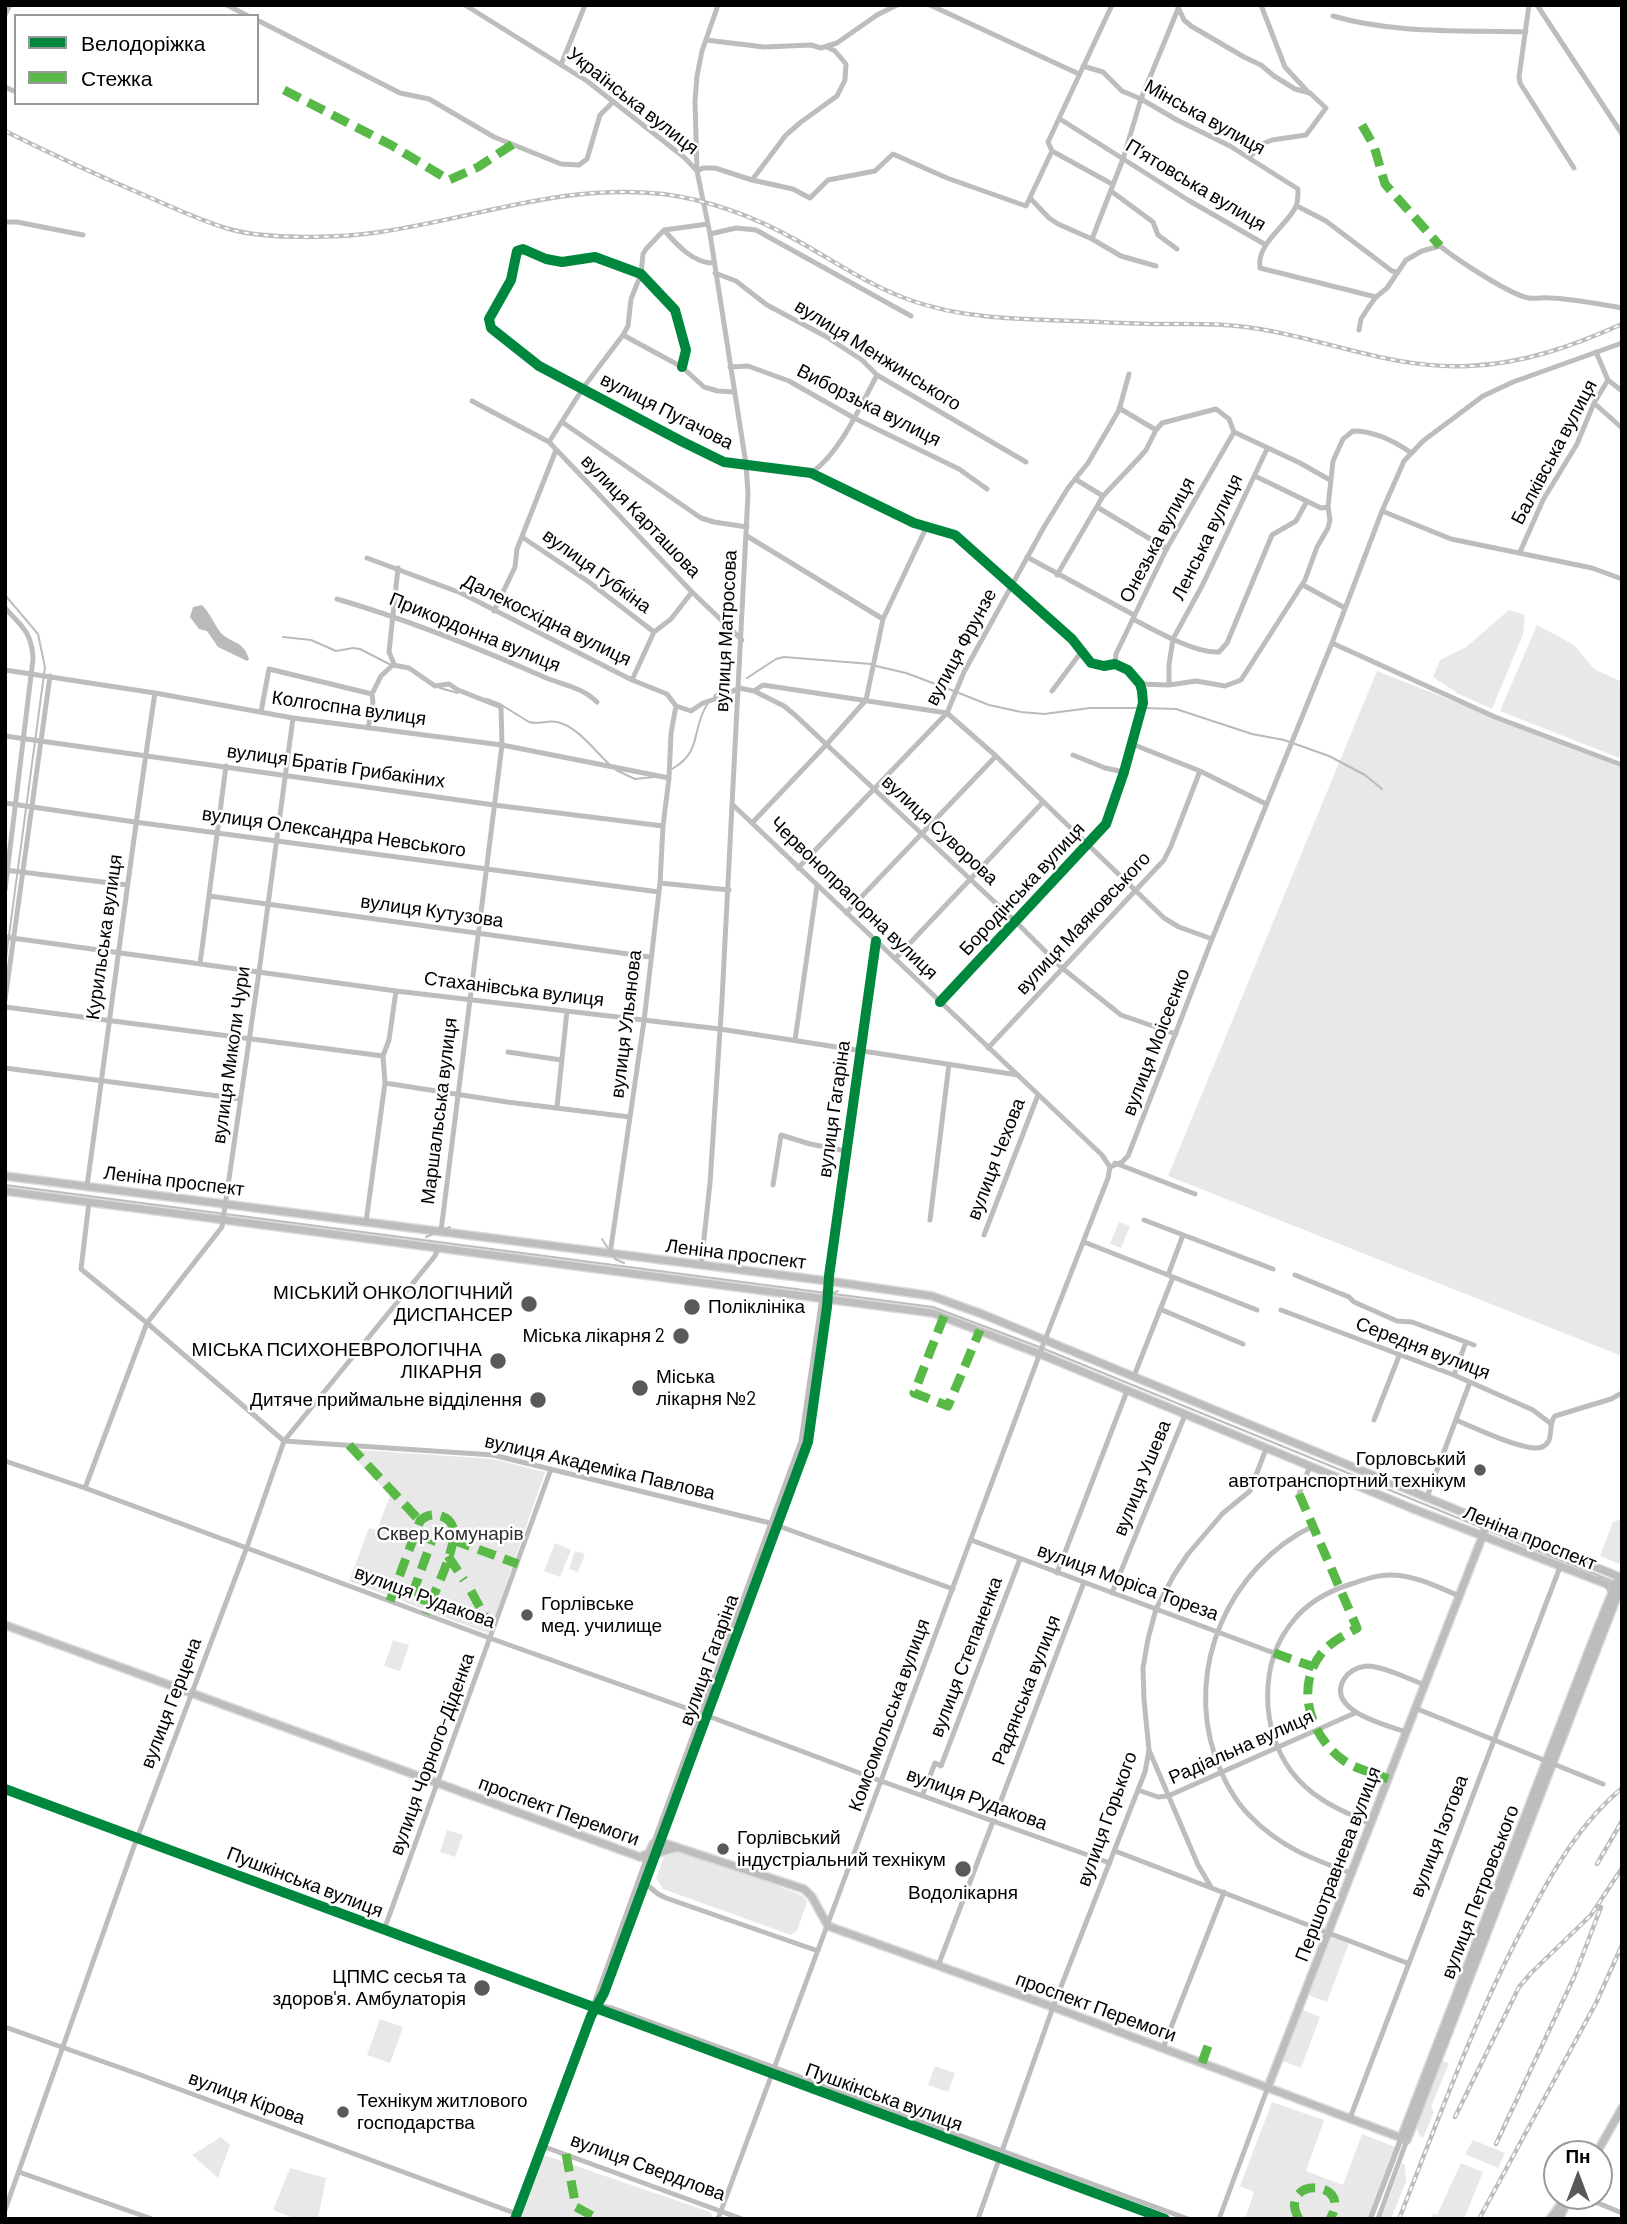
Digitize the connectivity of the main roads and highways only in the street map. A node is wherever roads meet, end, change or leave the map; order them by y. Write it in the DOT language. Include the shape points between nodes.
graph roads {
  1 [pos="5,1176"];
  2 [pos="5,1191"];
  3 [pos="441,1231"];
  4 [pos="438,1248"];
  5 [pos="1488,1522"];
  6 [pos="1483,1536"];
  7 [pos="1620,1584"];
  8 [pos="5,1625"];
  9 [pos="680,1848"];
  10 [pos="648,1856"];
  11 [pos="1268,2087"];
  12 [pos="1622,2108"];
  13 [pos="1404,2139"];
  14 [pos="1604,2140"];
  1 -- 3 [label="main road, Леніна проспект"];
  2 -- 4 [label="main road, Леніна проспект"];
  3 -- 4 [label="main road"];
  3 -- 5 [label="main road, Леніна проспект" via="932,1296"];
  4 -- 6 [label="main road, Леніна проспект" via="944,1316"];
  5 -- 6 [label="main road, Першотравнева вулиця"];
  5 -- 7 [label="main road, Леніна проспект"];
  6 -- 7 [label="main road, Леніна проспект" via="1560,1567"];
  6 -- 11 [label="main road, Першотравнева вулиця"];
  7 -- 13 [label="main road, вулиця Петровського"];
  8 -- 10 [label="main road, проспект Перемоги"];
  9 -- 10 [label="main road, проспект Перемоги"];
  9 -- 10 [label="main road, вулиця Гагаріна" via="656,1843"];
  9 -- 11 [label="main road, проспект Перемоги" via="804,1889 828,1926"];
  11 -- 13 [label="main road, проспект Перемоги"];
  12 -- 14 [label="main road"];
}
